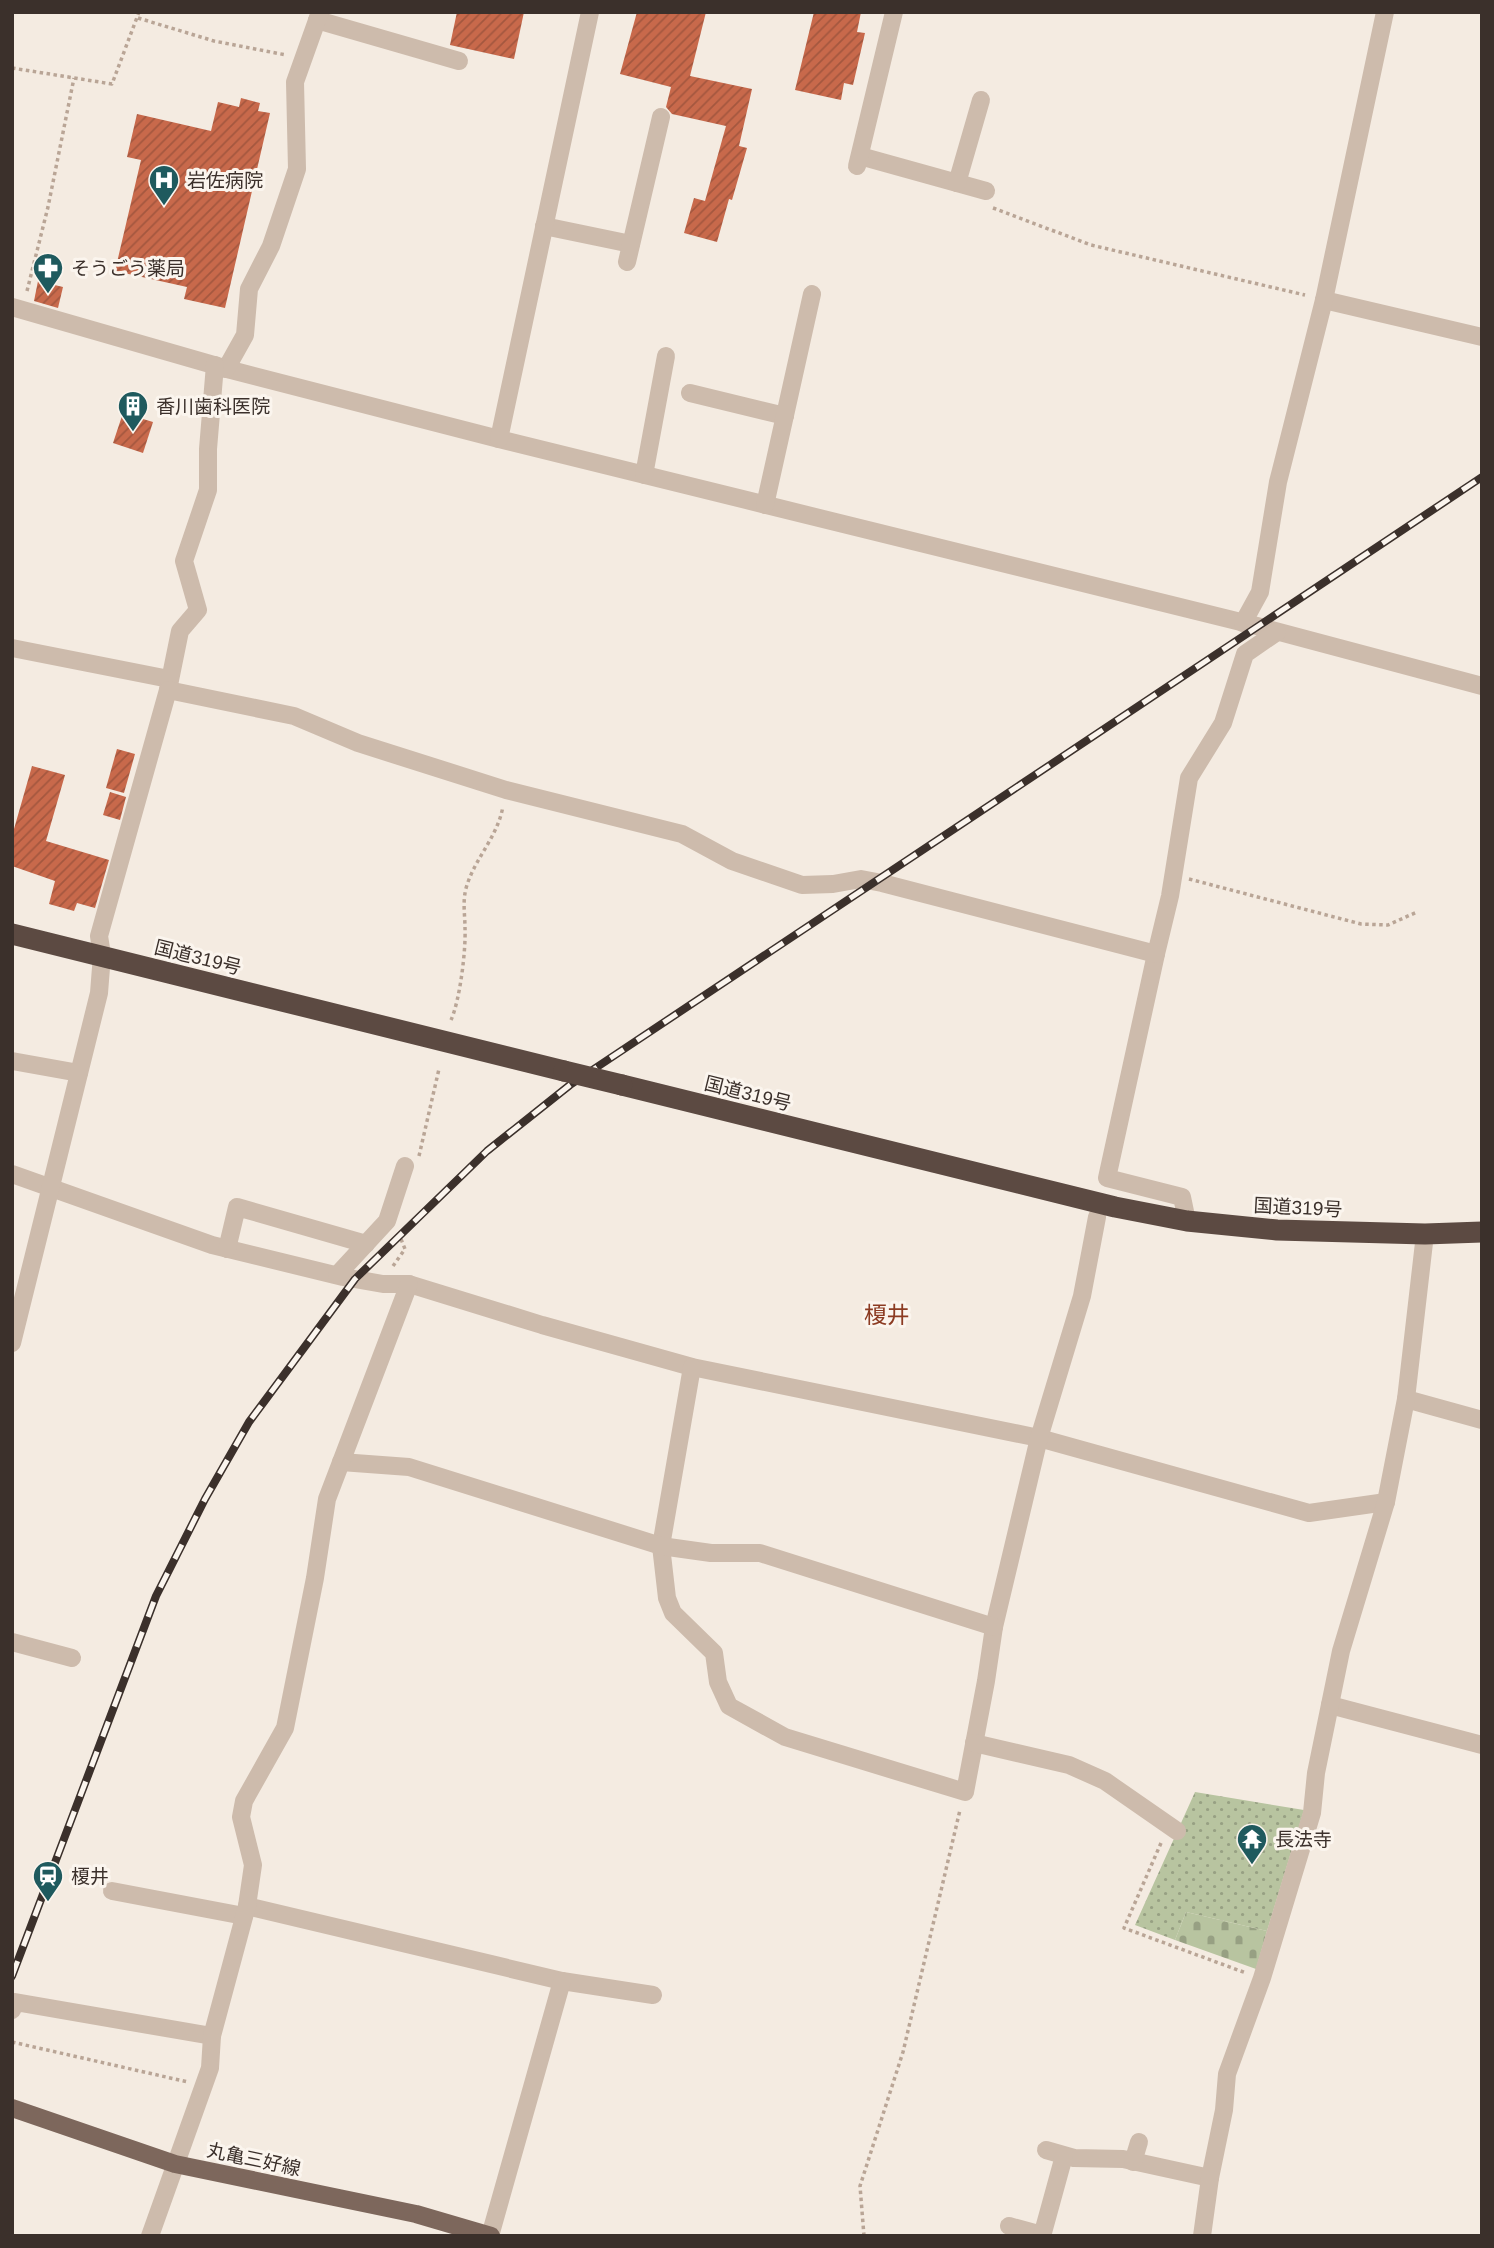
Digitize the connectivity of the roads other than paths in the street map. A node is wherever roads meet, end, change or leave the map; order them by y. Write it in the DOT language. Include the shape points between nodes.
graph roads {
  1 [pos="590,12"];
  2 [pos="894,12"];
  3 [pos="1385,12"];
  4 [pos="318,16"];
  5 [pos="459,61"];
  6 [pos="981,100"];
  7 [pos="661,117"];
  8 [pos="957,183"];
  9 [pos="984,197"];
  10 [pos="544,226"];
  11 [pos="631,244"];
  12 [pos="627,262"];
  13 [pos="812,294"];
  14 [pos="1324,300"];
  15 [pos="18,308"];
  16 [pos="1482,337"];
  17 [pos="666,356"];
  18 [pos="221,367"];
  19 [pos="690,393"];
  20 [pos="785,416"];
  21 [pos="499,439"];
  22 [pos="644,475"];
  23 [pos="765,505"];
  24 [pos="1243,622"];
  25 [pos="1277,632"];
  26 [pos="12,648"];
  27 [pos="169,685"];
  28 [pos="1482,686"];
  29 [pos="12,934"];
  30 [pos="1156,954"];
  31 [pos="102,955"];
  32 [pos="12,1061"];
  33 [pos="79,1073"];
  34 [pos="405,1166"];
  35 [pos="12,1174"];
  36 [pos="52,1186"];
  37 [pos="1097,1217"];
  38 [pos="1187,1221"];
  39 [pos="1482,1232"];
  40 [pos="1426,1234"];
  41 [pos="366,1244"];
  42 [pos="227,1249"];
  43 [pos="337,1275"];
  44 [pos="409,1284"];
  45 [pos="12,1343"];
  46 [pos="692,1367"];
  47 [pos="1406,1399"];
  48 [pos="1482,1420"];
  49 [pos="1039,1438"];
  50 [pos="341,1462"];
  51 [pos="1386,1502"];
  52 [pos="661,1546"];
  53 [pos="994,1627"];
  54 [pos="12,1642"];
  55 [pos="72,1658"];
  56 [pos="1330,1704"];
  57 [pos="974,1742"];
  58 [pos="1482,1745"];
  59 [pos="1173,1828"];
  60 [pos="112,1891"];
  61 [pos="245,1911"];
  62 [pos="562,1982"];
  63 [pos="653,1995"];
  64 [pos="14,2006"];
  65 [pos="212,2036"];
  66 [pos="12,2108"];
  67 [pos="1139,2142"];
  68 [pos="1046,2150"];
  69 [pos="1064,2156"];
  70 [pos="1133,2162"];
  71 [pos="175,2164"];
  72 [pos="1210,2178"];
  73 [pos="1009,2226"];
  74 [pos="1042,2235"];
  75 [pos="150,2236"];
  76 [pos="491,2236"];
  77 [pos="1202,2236"];
  1 -- 10 [label="street"];
  2 -- 8 [label="street" via="859,161"];
  3 -- 14 [label="street"];
  4 -- 5 [label="street"];
  4 -- 18 [label="street" via="295,82 297,170 271,246 249,289 245,335"];
  6 -- 8 [label="street"];
  7 -- 11 [label="street"];
  8 -- 9 [label="street"];
  10 -- 11 [label="street"];
  10 -- 21 [label="street"];
  11 -- 12 [label="street"];
  13 -- 20 [label="street"];
  14 -- 16 [label="street"];
  14 -- 24 [label="street" via="1278,482 1260,592"];
  15 -- 18 [label="street"];
  17 -- 22 [label="street"];
  18 -- 21 [label="street"];
  18 -- 27 [label="street" via="208,449 208,490 184,561 198,610 180,631"];
  19 -- 20 [label="street"];
  20 -- 23 [label="street"];
  21 -- 22 [label="street"];
  22 -- 23 [label="street"];
  23 -- 24 [label="street"];
  24 -- 25 [label="street"];
  25 -- 28 [label="street"];
  25 -- 30 [label="street" via="1245,654 1223,723 1189,778"];
  26 -- 27 [label="street"];
  27 -- 30 [label="street" via="294,716 358,743 506,790 682,834 732,861 802,885 860,879 882,883"];
  27 -- 31 [label="street" via="99,936"];
  29 -- 31 [label="highway, 国道319号"];
  30 -- 38 [label="street" via="1107,1178 1182,1197"];
  31 -- 33 [label="street" via="99,993"];
  31 -- 38 [label="highway, 国道319号, bridge" via="1115,1207"];
  32 -- 33 [label="street"];
  33 -- 36 [label="street"];
  34 -- 41 [label="street" via="387,1221"];
  35 -- 36 [label="street"];
  36 -- 42 [label="street"];
  36 -- 45 [label="street"];
  37 -- 49 [label="street" via="1082,1296"];
  38 -- 40 [label="highway, 国道319号" via="1277,1230"];
  39 -- 40 [label="highway, 国道319号"];
  40 -- 47 [label="street"];
  41 -- 42 [label="street" via="237,1208"];
  41 -- 43 [label="street"];
  42 -- 43 [label="street"];
  43 -- 44 [label="street"];
  44 -- 46 [label="street"];
  44 -- 50 [label="street"];
  46 -- 49 [label="street"];
  46 -- 52 [label="street"];
  47 -- 48 [label="street"];
  47 -- 51 [label="street"];
  49 -- 51 [label="street" via="1309,1513"];
  49 -- 53 [label="street"];
  50 -- 52 [label="street" via="409,1467"];
  50 -- 61 [label="street" via="327,1499 285,1728 244,1801 241,1817 253,1865"];
  51 -- 56 [label="street" via="1341,1651"];
  52 -- 53 [label="street" via="760,1553"];
  52 -- 57 [label="street" via="673,1613 714,1653 718,1682 729,1706 785,1737 965,1792"];
  53 -- 57 [label="street"];
  54 -- 55 [label="street"];
  56 -- 58 [label="street"];
  56 -- 72 [label="street" via="1312,1813 1262,1978 1227,2074"];
  57 -- 59 [label="street" via="1081,1770"];
  60 -- 61 [label="street"];
  61 -- 62 [label="street"];
  61 -- 65 [label="street"];
  62 -- 63 [label="street"];
  62 -- 76 [label="street"];
  64 -- 65 [label="street"];
  65 -- 71 [label="street" via="210,2068"];
  66 -- 71 [label="main road, 丸亀三好線"];
  67 -- 70 [label="street"];
  68 -- 69 [label="street"];
  69 -- 70 [label="street"];
  69 -- 74 [label="street"];
  70 -- 72 [label="street"];
  71 -- 75 [label="street"];
  71 -- 76 [label="main road, 丸亀三好線" via="416,2214"];
  72 -- 77 [label="street"];
  73 -- 74 [label="street"];
}
